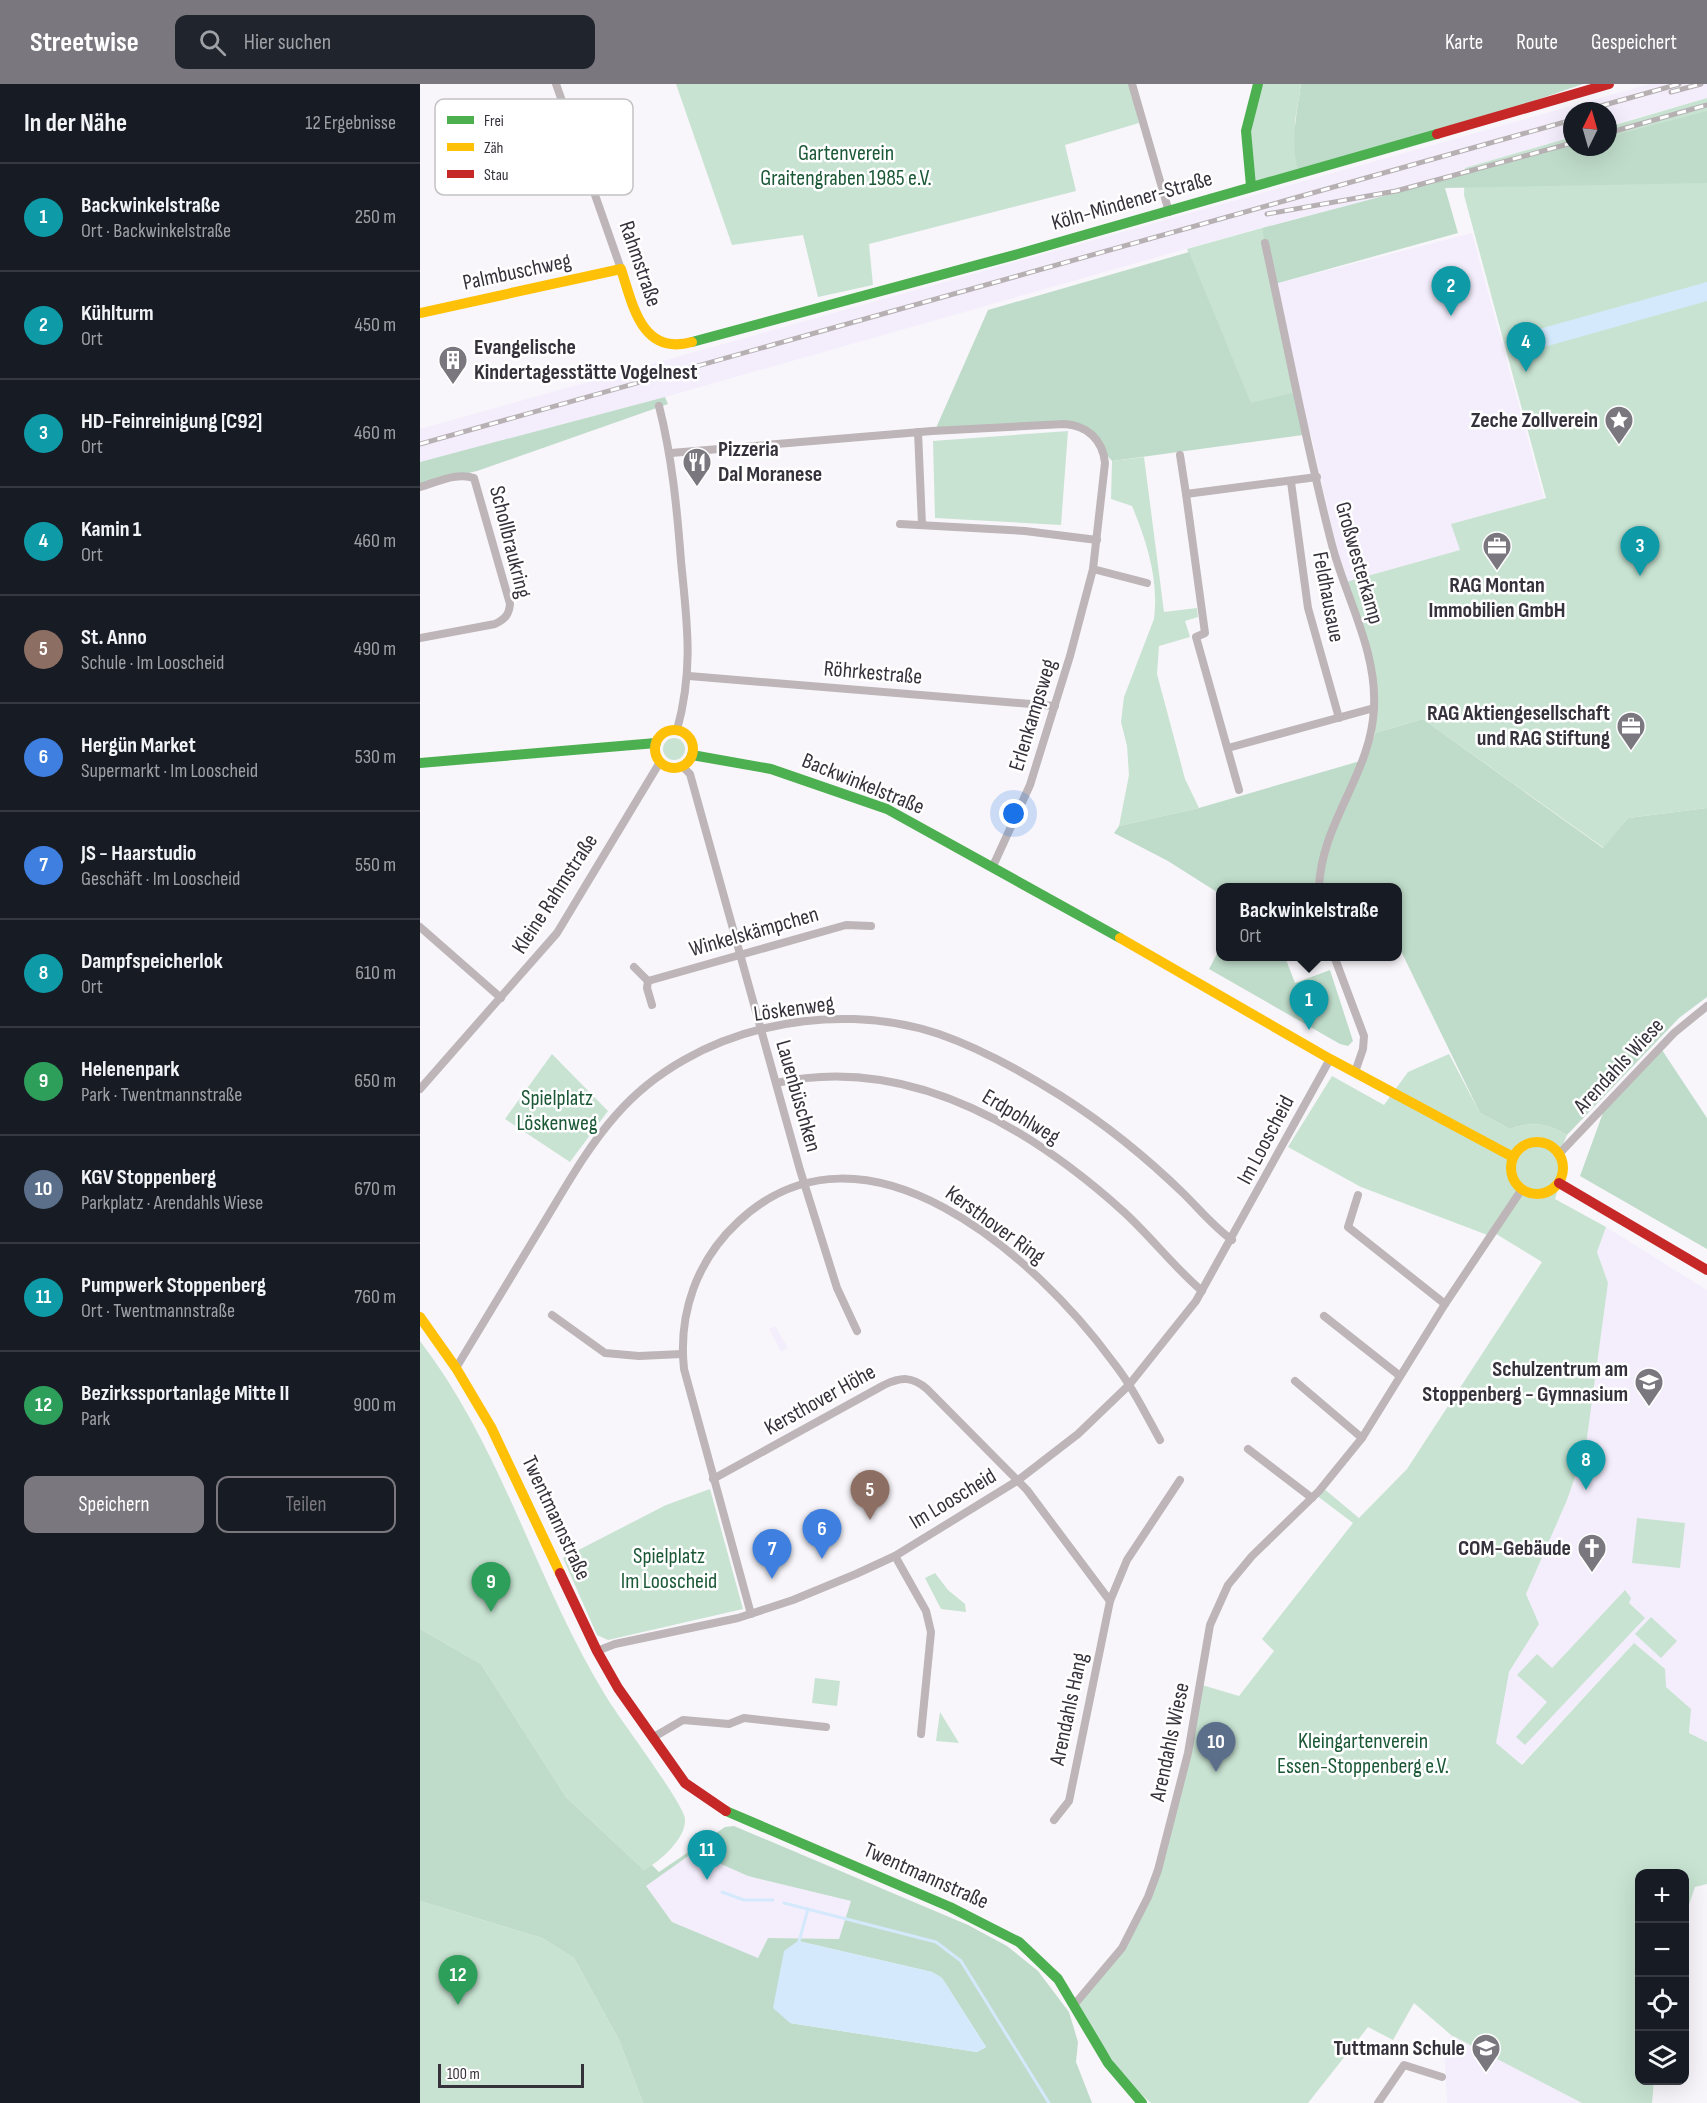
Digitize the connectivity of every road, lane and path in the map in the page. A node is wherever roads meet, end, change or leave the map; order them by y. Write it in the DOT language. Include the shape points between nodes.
graph roads {
  1 [pos="556,84"];
  2 [pos="1132,84"];
  3 [pos="1258,84"];
  4 [pos="1609,84"];
  5 [pos="561,99"];
  6 [pos="1251,186"];
  7 [pos="595,195"];
  8 [pos="1169,212"];
  9 [pos="1265,243"];
  10 [pos="621,269"];
  11 [pos="420,313"];
  12 [pos="665,344"];
  13 [pos="659,406"];
  14 [pos="918,432"];
  15 [pos="671,453"];
  16 [pos="1180,455"];
  17 [pos="1317,477"];
  18 [pos="1291,482"];
  19 [pos="420,487"];
  20 [pos="1186,494"];
  21 [pos="900,524"];
  22 [pos="922,524"];
  23 [pos="1097,540"];
  24 [pos="1093,569"];
  25 [pos="1146,583"];
  26 [pos="420,638"];
  27 [pos="688,676"];
  28 [pos="1055,706"];
  29 [pos="1374,708"];
  30 [pos="1339,718"];
  31 [pos="677,730"];
  32 [pos="656,743"];
  33 [pos="1228,748"];
  34 [pos="692,755"];
  35 [pos="660,762"];
  36 [pos="420,763"];
  37 [pos="682,766"];
  38 [pos="1239,790"];
  39 [pos="993,866"];
  40 [pos="1320,883"];
  41 [pos="871,926"];
  42 [pos="420,927"];
  43 [pos="742,955"];
  44 [pos="1336,961"];
  45 [pos="634,967"];
  46 [pos="648,981"];
  47 [pos="501,998"];
  48 [pos="652,1005"];
  49 [pos="1707,1006"];
  50 [pos="761,1029"];
  51 [pos="1330,1059"];
  52 [pos="1355,1072"];
  53 [pos="776,1083"];
  54 [pos="420,1089"];
  55 [pos="1559,1155"];
  56 [pos="1513,1157"];
  57 [pos="805,1182"];
  58 [pos="1559,1183"];
  59 [pos="1522,1189"];
  60 [pos="1358,1195"];
  61 [pos="1232,1240"];
  62 [pos="1707,1270"];
  63 [pos="1202,1291"];
  64 [pos="1445,1304"];
  65 [pos="552,1315"];
  66 [pos="1323,1316"];
  67 [pos="420,1317"];
  68 [pos="857,1331"];
  69 [pos="682,1354"];
  70 [pos="456,1368"];
  71 [pos="1400,1376"];
  72 [pos="1294,1381"];
  73 [pos="1130,1384"];
  74 [pos="1362,1438"];
  75 [pos="1160,1440"];
  76 [pos="1248,1449"];
  77 [pos="713,1479"];
  78 [pos="1180,1480"];
  79 [pos="1017,1481"];
  80 [pos="1312,1498"];
  81 [pos="895,1556"];
  82 [pos="1110,1601"];
  83 [pos="751,1614"];
  84 [pos="597,1651"];
  85 [pos="826,1727"];
  86 [pos="921,1734"];
  87 [pos="652,1738"];
  88 [pos="1054,1820"];
  89 [pos="1074,2005"];
  90 [pos="1442,2077"];
  91 [pos="1142,2103"];
  92 [pos="1378,2103"];
  1 -- 5 [label="street, Rahmstraße"];
  2 -- 8 [label="street"];
  3 -- 6 [label="street" via="1246,131"];
  4 -- 6 [label="street, Köln-Mindener-Straße"];
  6 -- 8 [label="street, Köln-Mindener-Straße"];
  7 -- 10 [label="street, Rahmstraße"];
  8 -- 12 [label="street, Köln-Mindener-Straße" via="720,336"];
  9 -- 17 [label="street, Großwesterkamp"];
  10 -- 11 [label="street, Palmbuschweg"];
  10 -- 12 [label="street, Rahmstraße" via="641,326"];
  13 -- 15 [label="street"];
  14 -- 15 [label="street, Erlenkampsweg"];
  14 -- 22 [label="street"];
  14 -- 23 [label="street, Erlenkampsweg" via="1064,424 1088,431 1100,444 1104,456"];
  15 -- 27 [label="street" via="689,645"];
  16 -- 20 [label="street"];
  17 -- 18 [label="street"];
  17 -- 29 [label="street, Großwesterkamp" via="1332,545 1370,659"];
  18 -- 20 [label="street"];
  18 -- 30 [label="street, Feldhausaue" via="1308,608"];
  19 -- 26 [label="street, Schollbraukring" via="457,476 474,478 510,604 504,620 495,624"];
  20 -- 33 [label="street" via="1206,633 1196,638"];
  21 -- 22 [label="street"];
  22 -- 23 [label="street"];
  23 -- 24 [label="street, Erlenkampsweg"];
  24 -- 25 [label="street"];
  24 -- 28 [label="street, Erlenkampsweg"];
  27 -- 28 [label="street, Röhrkestraße"];
  27 -- 31 [label="street"];
  28 -- 39 [label="street, Erlenkampsweg" via="1030,785"];
  29 -- 30 [label="street"];
  29 -- 40 [label="street, Großwesterkamp" via="1369,744 1326,844"];
  30 -- 33 [label="street"];
  31 -- 32 [label="street" via="663,733"];
  31 -- 34 [label="street" via="691,741"];
  32 -- 35 [label="street" via="655,754"];
  32 -- 36 [label="street"];
  33 -- 38 [label="street"];
  34 -- 37 [label="street"];
  34 -- 39 [label="street, Backwinkelstraße" via="745,763 851,795 887,809"];
  35 -- 37 [label="street" via="670,768"];
  35 -- 47 [label="street, Kleine Rahmstraße" via="557,933"];
  37 -- 43 [label="street, Lauenbüschken" via="690,774"];
  39 -- 51 [label="street, Backwinkelstraße"];
  41 -- 43 [label="street, Winkelskämpchen" via="846,925"];
  42 -- 47 [label="street"];
  43 -- 46 [label="street, Winkelskämpchen"];
  43 -- 50 [label="street, Lauenbüschken"];
  44 -- 52 [label="street" via="1364,1036 1364,1049"];
  45 -- 46 [label="street"];
  46 -- 48 [label="street"];
  47 -- 54 [label="street, Kleine Rahmstraße"];
  49 -- 55 [label="street, Arendahls Wiese" via="1674,1033"];
  50 -- 53 [label="street, Lauenbüschken"];
  50 -- 61 [label="street, Löskenweg" via="816,1020 868,1020 914,1027 964,1044 1014,1068 1088,1115 1144,1158"];
  50 -- 70 [label="street, Löskenweg" via="681,1063 616,1114 579,1164"];
  51 -- 52 [label="street, Backwinkelstraße"];
  51 -- 61 [label="street, Im Looscheid"];
  52 -- 56 [label="street, Backwinkelstraße"];
  53 -- 57 [label="street, Lauenbüschken"];
  53 -- 63 [label="street, Erdpohlweg" via="833,1076 882,1079 932,1091 971,1107 1084,1178 1140,1227"];
  55 -- 56 [label="street" via="1537,1142 1523,1147"];
  55 -- 58 [label="street" via="1563,1169"];
  56 -- 59 [label="street" via="1512,1174"];
  57 -- 68 [label="street, Lauenbüschken" via="837,1288"];
  57 -- 69 [label="street, Kersthover Ring" via="745,1215 709,1255 690,1296"];
  57 -- 73 [label="street, Kersthover Ring" via="884,1182 942,1206 985,1234 1042,1281"];
  58 -- 59 [label="street" via="1544,1193"];
  58 -- 62 [label="street"];
  59 -- 64 [label="street, Arendahls Wiese"];
  60 -- 64 [label="street" via="1348,1227"];
  61 -- 63 [label="street, Im Looscheid"];
  63 -- 73 [label="street, Im Looscheid"];
  64 -- 71 [label="street, Arendahls Wiese"];
  65 -- 69 [label="street" via="605,1353"];
  66 -- 71 [label="street"];
  67 -- 70 [label="street, Twentmannstraße"];
  69 -- 77 [label="street, Kersthover Ring"];
  70 -- 84 [label="street, Twentmannstraße" via="490,1427"];
  71 -- 74 [label="street, Arendahls Wiese"];
  72 -- 74 [label="street"];
  73 -- 75 [label="street"];
  73 -- 79 [label="street, Im Looscheid" via="1078,1434"];
  74 -- 80 [label="street, Arendahls Wiese"];
  76 -- 80 [label="street"];
  77 -- 79 [label="street, Kersthover Höhe" via="902,1378 922,1385"];
  77 -- 83 [label="street, Kersthover Ring"];
  78 -- 82 [label="street, Arendahls Hang" via="1127,1560"];
  79 -- 81 [label="street, Im Looscheid"];
  79 -- 82 [label="street"];
  80 -- 89 [label="street, Arendahls Wiese" via="1240,1569 1217,1606 1210,1625 1188,1753 1158,1870 1122,1948"];
  81 -- 83 [label="street, Im Looscheid" via="818,1591"];
  81 -- 86 [label="street" via="926,1611 931,1632"];
  82 -- 88 [label="street, Arendahls Hang" via="1069,1801"];
  83 -- 84 [label="street, Im Looscheid"];
  84 -- 87 [label="street, Twentmannstraße"];
  85 -- 87 [label="street" via="744,1718 729,1724 683,1720"];
  87 -- 89 [label="street, Twentmannstraße" via="685,1783 715,1805 992,1926 1019,1942 1058,1979"];
  89 -- 91 [label="street, Twentmannstraße" via="1108,2063"];
  90 -- 92 [label="street" via="1404,2065"];
}
